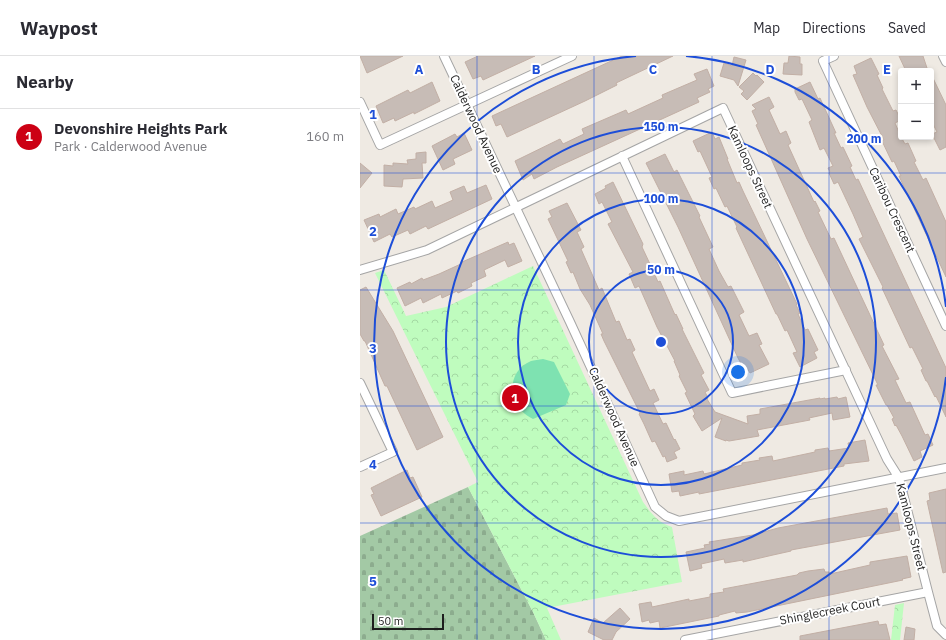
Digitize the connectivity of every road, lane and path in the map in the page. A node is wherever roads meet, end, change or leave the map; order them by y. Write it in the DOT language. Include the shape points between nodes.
graph roads {
  1 [pos="444,56"];
  2 [pos="572,56"];
  3 [pos="834,56"];
  4 [pos="943,56"];
  5 [pos="946,62"];
  6 [pos="360,102"];
  7 [pos="467,105"];
  8 [pos="622,156"];
  9 [pos="516,207"];
  10 [pos="360,270"];
  11 [pos="946,326"];
  12 [pos="846,370"];
  13 [pos="360,383"];
  14 [pos="360,467"];
  15 [pos="946,468"];
  16 [pos="898,478"];
  17 [pos="928,592"];
  18 [pos="946,635"];
  19 [pos="685,640"];
  1 -- 7 [label="street, Calderwood Avenue"];
  2 -- 7 [label="street"];
  3 -- 11 [label="street, Caribou Crescent" via="823,61"];
  4 -- 5 [label="street"];
  6 -- 7 [label="street" via="380,145"];
  7 -- 9 [label="street, Calderwood Avenue"];
  8 -- 9 [label="street, Kamloops Street"];
  8 -- 12 [label="street" via="732,393"];
  8 -- 12 [label="street, Kamloops Street" via="723,108"];
  9 -- 10 [label="street, Kamloops Street" via="427,250"];
  9 -- 16 [label="street, Calderwood Avenue" via="654,507 666,516 679,521"];
  12 -- 16 [label="street, Kamloops Street"];
  13 -- 14 [label="street" via="393,452"];
  15 -- 16 [label="street, Calderwood Avenue"];
  16 -- 17 [label="street, Kamloops Street"];
  17 -- 18 [label="street" via="937,626"];
  17 -- 19 [label="street, Shinglecreek Court"];
}
